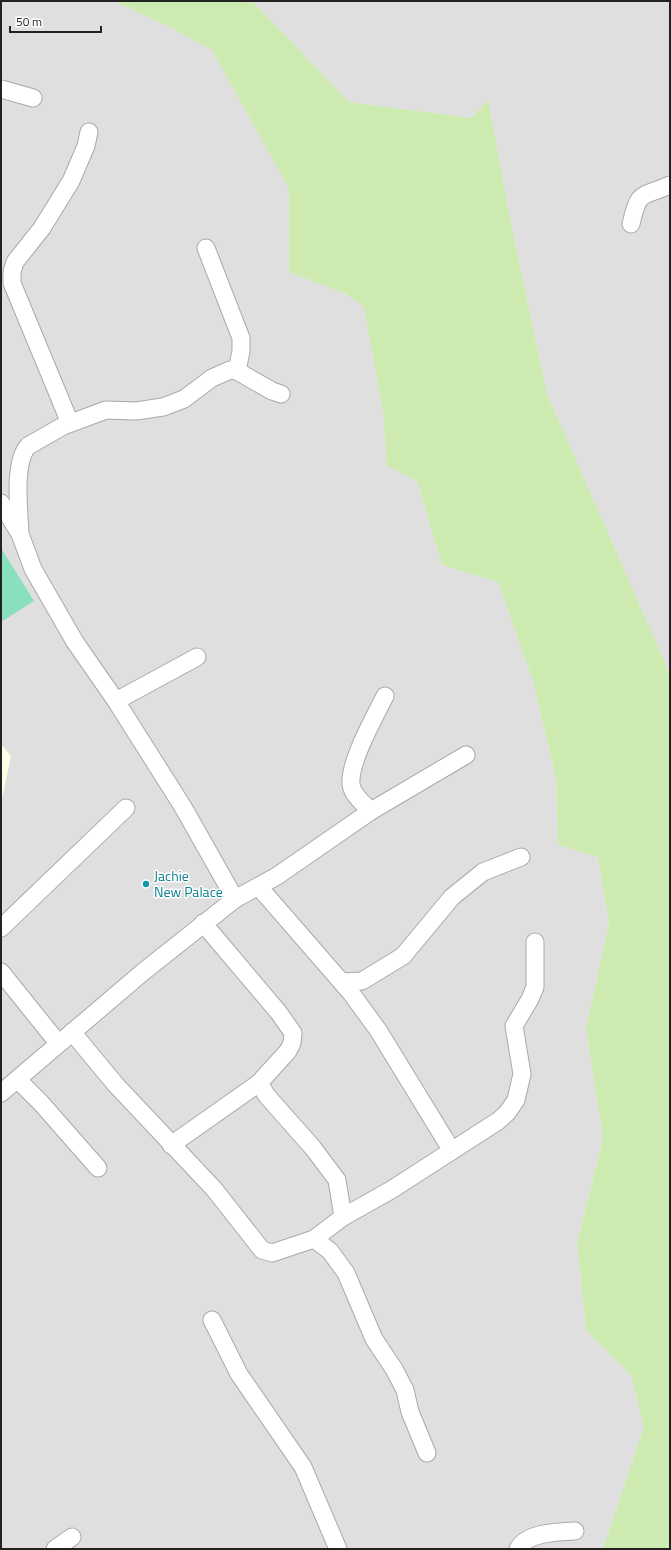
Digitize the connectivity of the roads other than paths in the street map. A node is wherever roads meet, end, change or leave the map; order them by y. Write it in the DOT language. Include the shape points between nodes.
graph roads {
  1 [pos="1,89"];
  2 [pos="33,98"];
  3 [pos="89,132"];
  4 [pos="670,185"];
  5 [pos="630,224"];
  6 [pos="206,248"];
  7 [pos="238,371"];
  8 [pos="281,394"];
  9 [pos="70,423"];
  10 [pos="1,503"];
  11 [pos="20,534"];
  12 [pos="197,657"];
  13 [pos="385,696"];
  14 [pos="116,701"];
  15 [pos="466,755"];
  16 [pos="126,808"];
  17 [pos="371,811"];
  18 [pos="521,857"];
  19 [pos="259,887"];
  20 [pos="236,899"];
  21 [pos="203,923"];
  22 [pos="1,928"];
  23 [pos="535,942"];
  24 [pos="1,972"];
  25 [pos="342,982"];
  26 [pos="72,1032"];
  27 [pos="58,1044"];
  28 [pos="18,1080"];
  29 [pos="259,1083"];
  30 [pos="1,1093"];
  31 [pos="171,1144"];
  32 [pos="452,1150"];
  33 [pos="98,1168"];
  34 [pos="343,1217"];
  35 [pos="314,1239"];
  36 [pos="212,1320"];
  37 [pos="427,1453"];
  38 [pos="575,1531"];
  39 [pos="72,1537"];
  40 [pos="55,1549"];
  41 [pos="338,1549"];
  42 [pos="518,1549"];
  1 -- 2 [label="street"];
  3 -- 9 [label="street" via="86,146 71,181 42,228 15,262 12,272 12,283"];
  4 -- 5 [label="street" via="640,197"];
  6 -- 7 [label="street" via="241,338"];
  7 -- 8 [label="street"];
  7 -- 9 [label="street" via="230,370 212,378 184,399 164,407 136,411 106,410"];
  9 -- 11 [label="street" via="28,446 24,451 19,483"];
  10 -- 11 [label="street"];
  11 -- 14 [label="street" via="33,569 75,642"];
  12 -- 14 [label="street"];
  13 -- 17 [label="street" via="358,753 352,774 351,786"];
  14 -- 20 [label="street" via="183,807"];
  15 -- 17 [label="street"];
  16 -- 22 [label="street"];
  17 -- 19 [label="street"];
  18 -- 25 [label="street" via="483,872 452,897 403,956 362,981"];
  19 -- 20 [label="street"];
  19 -- 25 [label="street"];
  20 -- 21 [label="street"];
  21 -- 26 [label="street"];
  21 -- 29 [label="street" via="293,1033 288,1051"];
  23 -- 32 [label="street" via="534,987 514,1026 522,1074 516,1100 498,1121"];
  24 -- 27 [label="street"];
  25 -- 32 [label="street" via="378,1030"];
  26 -- 27 [label="street"];
  26 -- 31 [label="street"];
  27 -- 28 [label="street"];
  28 -- 30 [label="street"];
  28 -- 33 [label="street"];
  29 -- 31 [label="street"];
  29 -- 34 [label="street" via="336,1180"];
  31 -- 35 [label="street" via="214,1189 262,1250 272,1253"];
  32 -- 34 [label="street" via="391,1190"];
  34 -- 35 [label="street"];
  35 -- 37 [label="street" via="330,1251 346,1273 374,1339 394,1369 404,1390"];
  36 -- 41 [label="street" via="239,1374 303,1467"];
  38 -- 42 [label="street" via="543,1534 521,1544"];
  39 -- 40 [label="street"];
}
